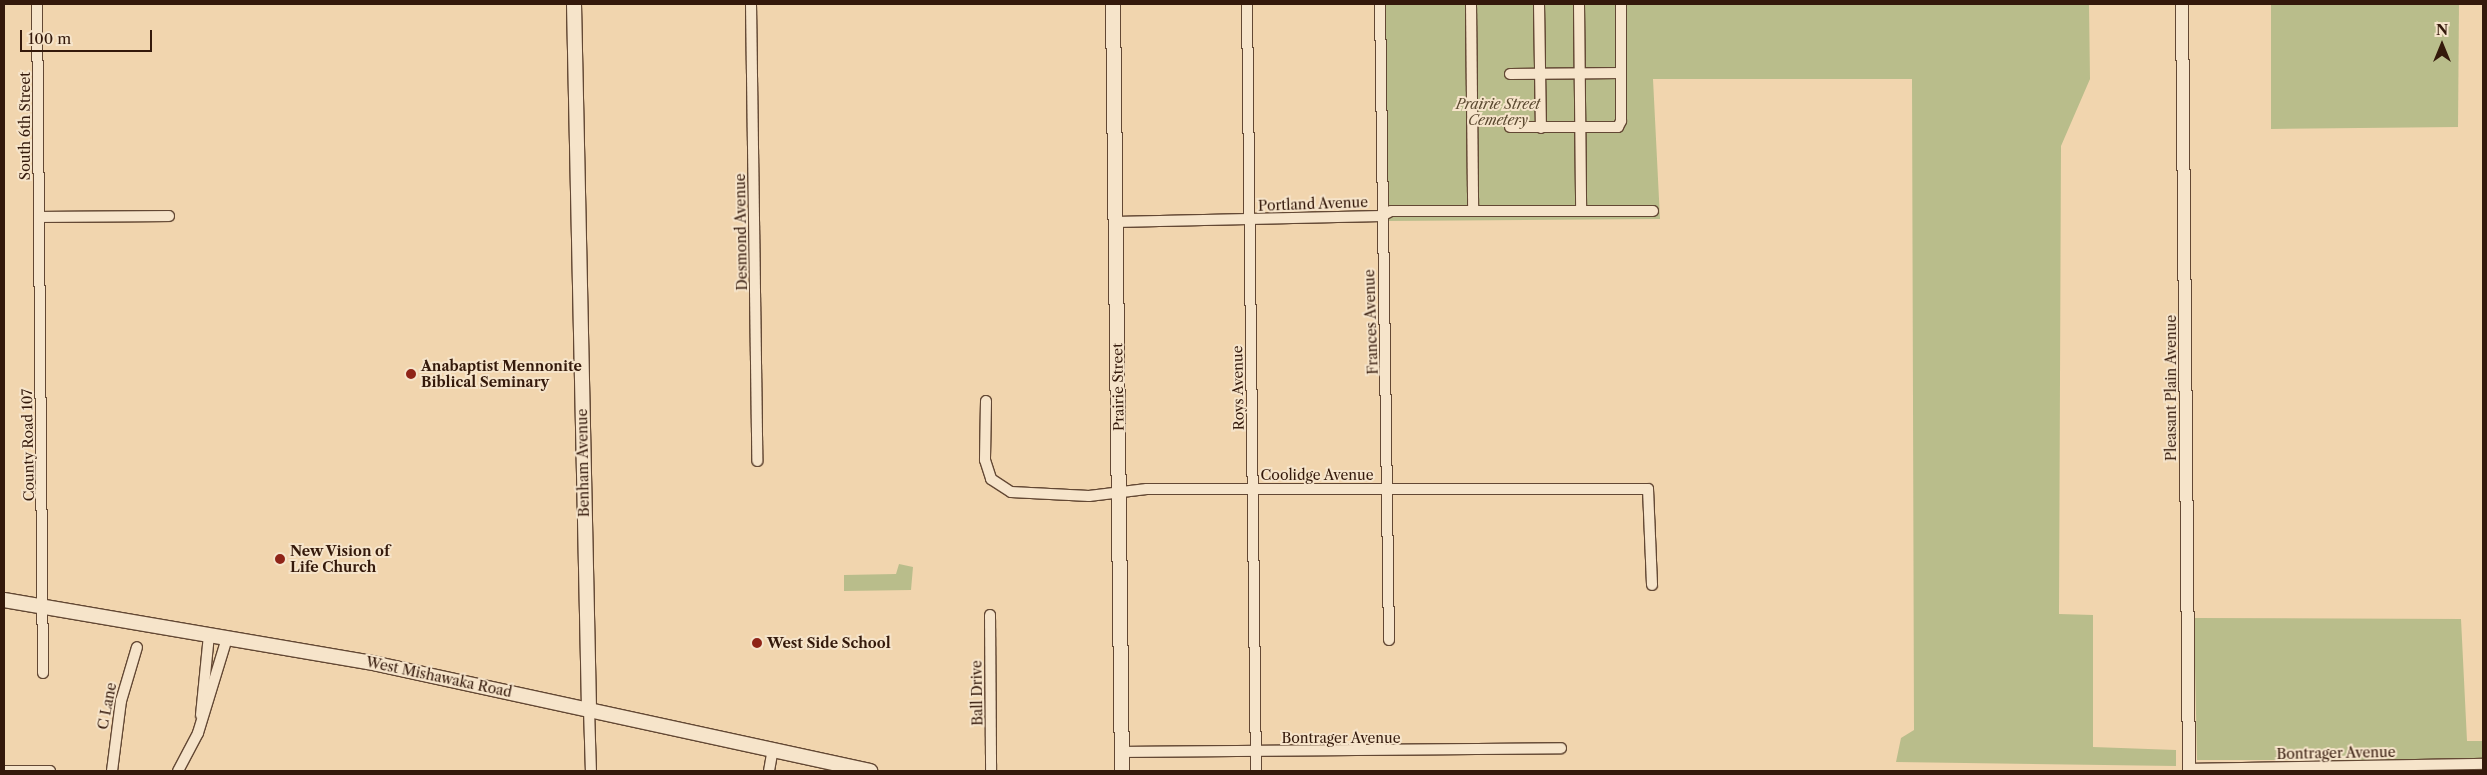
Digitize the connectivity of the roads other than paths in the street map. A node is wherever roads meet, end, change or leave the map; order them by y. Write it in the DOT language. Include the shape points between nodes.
graph roads {
  1 [pos="37,4"];
  2 [pos="574,4"];
  3 [pos="751,4"];
  4 [pos="1113,4"];
  5 [pos="1247,4"];
  6 [pos="1380,4"];
  7 [pos="1471,4"];
  8 [pos="1539,4"];
  9 [pos="1579,4"];
  10 [pos="1621,4"];
  11 [pos="2182,4"];
  12 [pos="1621,73"];
  13 [pos="1510,74"];
  14 [pos="1541,74"];
  15 [pos="1580,75"];
  16 [pos="1510,127"];
  17 [pos="1540,128"];
  18 [pos="1580,129"];
  19 [pos="1653,210"];
  20 [pos="1473,211"];
  21 [pos="1581,211"];
  22 [pos="168,216"];
  23 [pos="1382,216"];
  24 [pos="40,217"];
  25 [pos="1249,220"];
  26 [pos="1115,222"];
  27 [pos="986,401"];
  28 [pos="758,461"];
  29 [pos="1253,489"];
  30 [pos="1389,489"];
  31 [pos="1120,491"];
  32 [pos="1652,585"];
  33 [pos="4,600"];
  34 [pos="43,607"];
  35 [pos="990,615"];
  36 [pos="209,635"];
  37 [pos="227,638"];
  38 [pos="1389,640"];
  39 [pos="137,648"];
  40 [pos="43,673"];
  41 [pos="589,709"];
  42 [pos="198,732"];
  43 [pos="773,748"];
  44 [pos="1561,748"];
  45 [pos="1122,752"];
  46 [pos="1256,752"];
  47 [pos="2483,764"];
  48 [pos="2189,770"];
  49 [pos="4,771"];
  50 [pos="50,771"];
  51 [pos="112,771"];
  52 [pos="178,771"];
  53 [pos="591,771"];
  54 [pos="768,771"];
  55 [pos="870,771"];
  56 [pos="992,771"];
  57 [pos="1122,771"];
  58 [pos="1256,771"];
  1 -- 24 [label="street, South 6th Street"];
  2 -- 41 [label="main road, Benham Avenue"];
  3 -- 28 [label="street, Desmond Avenue"];
  4 -- 26 [label="main road, Prairie Street"];
  5 -- 25 [label="street, Roys Avenue"];
  6 -- 23 [label="street, Frances Avenue"];
  7 -- 20 [label="street"];
  8 -- 14 [label="street"];
  9 -- 15 [label="street"];
  10 -- 12 [label="street"];
  11 -- 48 [label="street, Pleasant Plain Avenue"];
  12 -- 15 [label="street"];
  12 -- 18 [label="street" via="1621,121 1618,127"];
  13 -- 14 [label="street"];
  14 -- 15 [label="street"];
  14 -- 17 [label="street"];
  15 -- 18 [label="street"];
  16 -- 17 [label="street"];
  17 -- 18 [label="street"];
  18 -- 21 [label="street"];
  19 -- 21 [label="street, Portland Avenue"];
  20 -- 21 [label="street, Portland Avenue"];
  20 -- 23 [label="street, Portland Avenue" via="1391,210"];
  22 -- 24 [label="street"];
  23 -- 25 [label="street, Portland Avenue"];
  23 -- 30 [label="street, Frances Avenue"];
  24 -- 34 [label="street, County Road 107"];
  25 -- 26 [label="street, Portland Avenue"];
  25 -- 29 [label="street, Roys Avenue"];
  26 -- 31 [label="main road, Prairie Street"];
  27 -- 31 [label="street, Coolidge Avenue" via="986,460 991,479 1011,492 1089,496"];
  29 -- 30 [label="street, Coolidge Avenue"];
  29 -- 31 [label="street, Coolidge Avenue"];
  29 -- 46 [label="street, Roys Avenue"];
  30 -- 32 [label="street, Coolidge Avenue" via="1648,489"];
  30 -- 38 [label="street, Frances Avenue"];
  31 -- 45 [label="main road, Prairie Street"];
  33 -- 34 [label="main road, West Mishawaka Road"];
  34 -- 36 [label="main road, West Mishawaka Road"];
  34 -- 40 [label="street, County Road 107"];
  35 -- 56 [label="street, Ball Drive"];
  36 -- 37 [label="main road, West Mishawaka Road"];
  36 -- 42 [label="street"];
  37 -- 41 [label="main road, West Mishawaka Road" via="368,662"];
  37 -- 42 [label="street"];
  39 -- 51 [label="street, C Lane" via="121,701"];
  41 -- 43 [label="main road, West Mishawaka Road"];
  41 -- 53 [label="street, Benham Avenue"];
  42 -- 52 [label="street"];
  43 -- 54 [label="street"];
  43 -- 55 [label="main road, West Mishawaka Road"];
  44 -- 46 [label="street, Bontrager Avenue"];
  45 -- 46 [label="street, Bontrager Avenue"];
  45 -- 57 [label="main road, Prairie Street"];
  46 -- 58 [label="street, Roys Avenue"];
  47 -- 48 [label="street, Bontrager Avenue"];
  49 -- 50 [label="street"];
}
